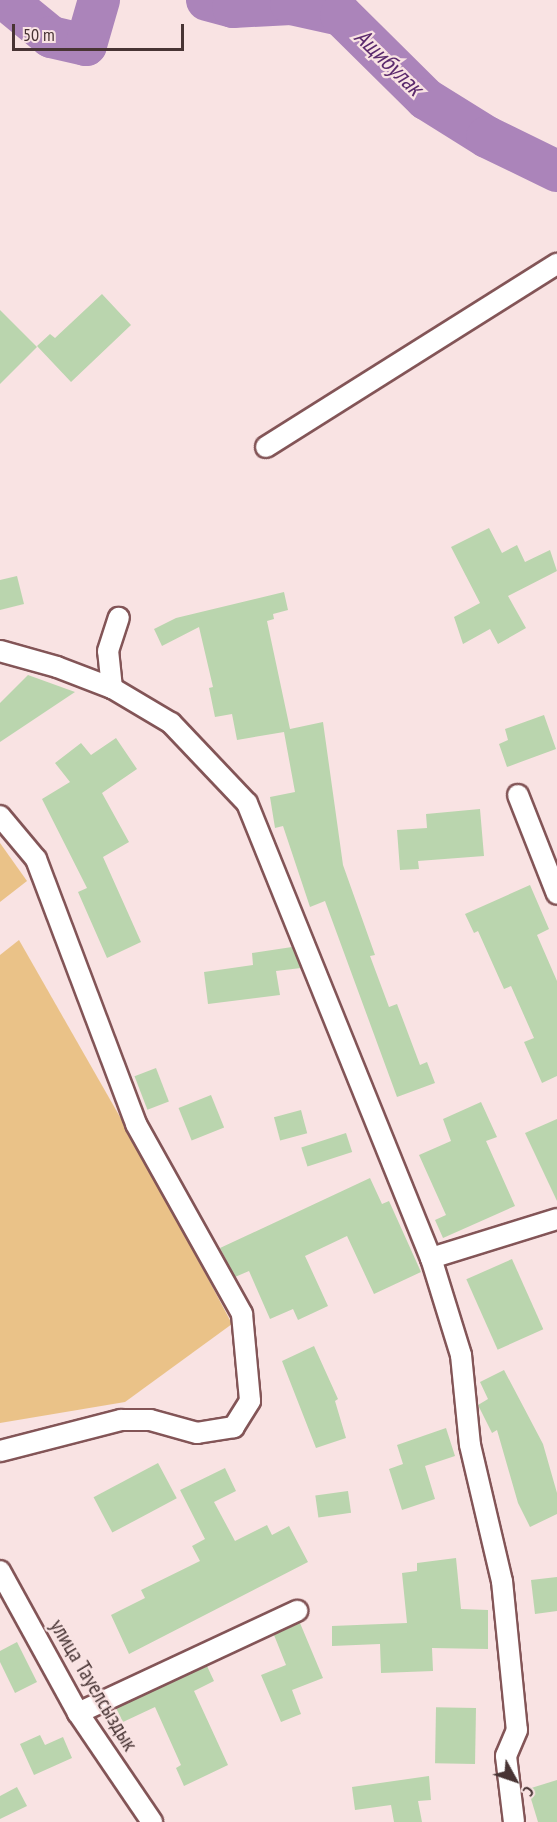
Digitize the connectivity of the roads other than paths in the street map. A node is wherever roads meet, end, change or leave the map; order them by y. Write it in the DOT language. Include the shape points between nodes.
graph roads {
  1 [pos="557,264"];
  2 [pos="266,447"];
  3 [pos="119,618"];
  4 [pos="0,651"];
  5 [pos="112,688"];
  6 [pos="518,795"];
  7 [pos="0,816"];
  8 [pos="557,894"];
  9 [pos="557,1219"];
  10 [pos="431,1258"];
  11 [pos="0,1451"];
  12 [pos="0,1571"];
  13 [pos="297,1611"];
  14 [pos="78,1713"];
  15 [pos="152,1822"];
  16 [pos="514,1822"];
  1 -- 2 [label="street"];
  3 -- 5 [label="street" via="108,651"];
  4 -- 5 [label="street"];
  5 -- 10 [label="street" via="171,723 247,803"];
  6 -- 8 [label="street"];
  7 -- 11 [label="street" via="36,859 136,1124 242,1314 250,1401 234,1427 197,1433 150,1420 121,1420"];
  9 -- 10 [label="street"];
  10 -- 16 [label="street" via="461,1355 470,1445 502,1581 517,1730 506,1756"];
  12 -- 14 [label="street, улица Тауелсыздык"];
  13 -- 14 [label="street"];
  14 -- 15 [label="street, улица Тауелсыздык"];
}
